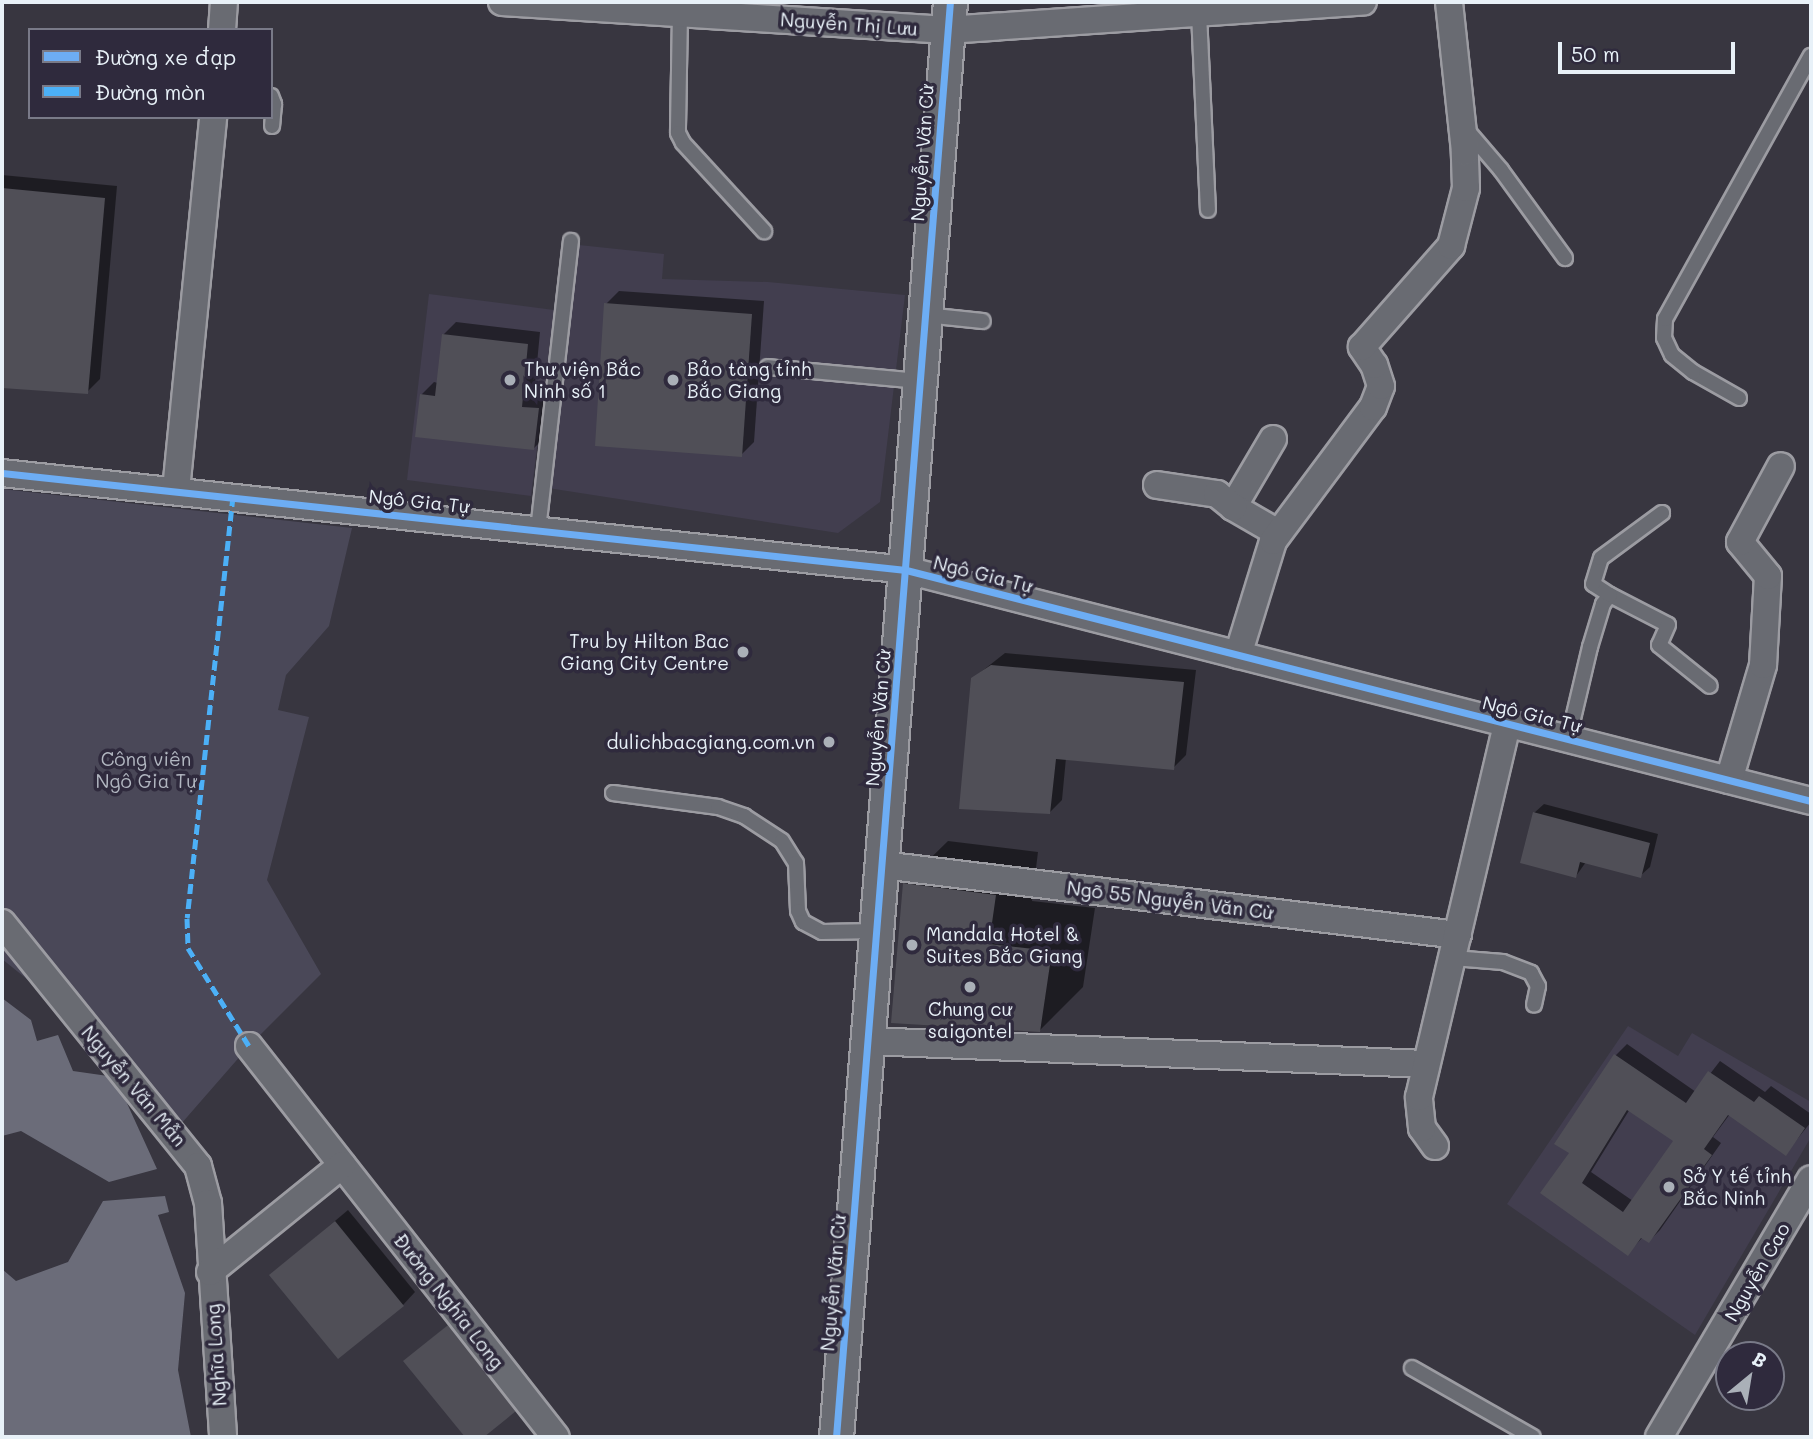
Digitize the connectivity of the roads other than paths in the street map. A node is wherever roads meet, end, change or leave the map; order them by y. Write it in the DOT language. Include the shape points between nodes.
graph roads {
  1 [pos="224,2"];
  2 [pos="502,2"];
  3 [pos="1363,2"];
  4 [pos="1449,2"];
  5 [pos="680,13"];
  6 [pos="1199,13"];
  7 [pos="949,16"];
  8 [pos="222,28"];
  9 [pos="1811,56"];
  10 [pos="213,119"];
  11 [pos="273,119"];
  12 [pos="272,126"];
  13 [pos="1463,126"];
  14 [pos="1208,210"];
  15 [pos="764,231"];
  16 [pos="571,241"];
  17 [pos="1565,258"];
  18 [pos="925,315"];
  19 [pos="983,321"];
  20 [pos="768,367"];
  21 [pos="921,381"];
  22 [pos="1739,398"];
  23 [pos="1273,439"];
  24 [pos="1781,466"];
  25 [pos="2,473"];
  26 [pos="1157,485"];
  27 [pos="176,490"];
  28 [pos="1233,507"];
  29 [pos="1662,513"];
  30 [pos="538,530"];
  31 [pos="1278,533"];
  32 [pos="906,570"];
  33 [pos="1610,595"];
  34 [pos="1238,655"];
  35 [pos="1710,686"];
  36 [pos="1507,724"];
  37 [pos="1569,740"];
  38 [pos="1729,780"];
  39 [pos="613,793"];
  40 [pos="1811,802"];
  41 [pos="882,865"];
  42 [pos="2,923"];
  43 [pos="877,931"];
  44 [pos="1456,946"];
  45 [pos="1534,1005"];
  46 [pos="868,1041"];
  47 [pos="248,1046"];
  48 [pos="1427,1064"];
  49 [pos="1435,1146"];
  50 [pos="342,1165"];
  51 [pos="1811,1180"];
  52 [pos="210,1272"];
  53 [pos="1412,1368"];
  54 [pos="223,1437"];
  55 [pos="556,1437"];
  56 [pos="836,1437"];
  57 [pos="1533,1437"];
  58 [pos="1660,1437"];
  1 -- 8 [label="street"];
  2 -- 5 [label="street, Nguyễn Thị Lưu"];
  3 -- 6 [label="street, Nguyễn Thị Lưu"];
  4 -- 13 [label="street"];
  5 -- 7 [label="street, Nguyễn Thị Lưu"];
  5 -- 15 [label="lane" via="678,133"];
  6 -- 7 [label="street, Nguyễn Thị Lưu"];
  6 -- 14 [label="lane"];
  7 -- 18 [label="street, Nguyễn Văn Cừ"];
  9 -- 22 [label="lane" via="1665,319 1664,338 1672,355"];
  10 -- 27 [label="street"];
  11 -- 12 [label="lane"];
  13 -- 17 [label="lane"];
  13 -- 31 [label="street" via="1466,188 1451,246 1362,347 1381,386 1373,407"];
  16 -- 30 [label="lane"];
  18 -- 19 [label="lane"];
  18 -- 21 [label="street, Nguyễn Văn Cừ"];
  20 -- 21 [label="lane"];
  21 -- 32 [label="street, Nguyễn Văn Cừ"];
  23 -- 28 [label="street"];
  24 -- 38 [label="street" via="1740,542 1768,576 1763,664"];
  25 -- 27 [label="street, Ngô Gia Tự"];
  26 -- 28 [label="street" via="1217,494"];
  27 -- 30 [label="street, Ngô Gia Tự"];
  28 -- 31 [label="street"];
  29 -- 33 [label="lane" via="1601,558 1593,584"];
  30 -- 32 [label="street, Ngô Gia Tự"];
  31 -- 34 [label="street" via="1251,604"];
  32 -- 34 [label="street, Ngô Gia Tự"];
  32 -- 41 [label="street, Nguyễn Văn Cừ"];
  33 -- 35 [label="lane" via="1668,625 1659,645"];
  33 -- 37 [label="lane" via="1590,647"];
  34 -- 36 [label="street, Ngô Gia Tự"];
  36 -- 37 [label="street, Ngô Gia Tự"];
  36 -- 44 [label="street"];
  37 -- 38 [label="street, Ngô Gia Tự"];
  38 -- 40 [label="street, Ngô Gia Tự"];
  39 -- 43 [label="lane" via="718,807 744,816 782,841 796,863 798,911 803,922 822,932"];
  41 -- 43 [label="street, Nguyễn Văn Cừ"];
  41 -- 44 [label="street, Ngõ 55 Nguyễn Văn Cừ"];
  42 -- 52 [label="street, Nguyễn Văn Mẫn" via="198,1166 208,1203"];
  43 -- 46 [label="street, Nguyễn Văn Cừ"];
  44 -- 45 [label="lane" via="1531,974 1538,986"];
  44 -- 48 [label="street"];
  46 -- 48 [label="street"];
  46 -- 56 [label="street, Nguyễn Văn Cừ"];
  47 -- 50 [label="street, Đường Nghĩa Long"];
  48 -- 49 [label="street" via="1419,1111 1422,1128"];
  50 -- 52 [label="street"];
  50 -- 55 [label="street, Đường Nghĩa Long"];
  51 -- 58 [label="street, Nguyễn Cao"];
  52 -- 54 [label="street, Nghĩa Long"];
  53 -- 57 [label="lane"];
}
